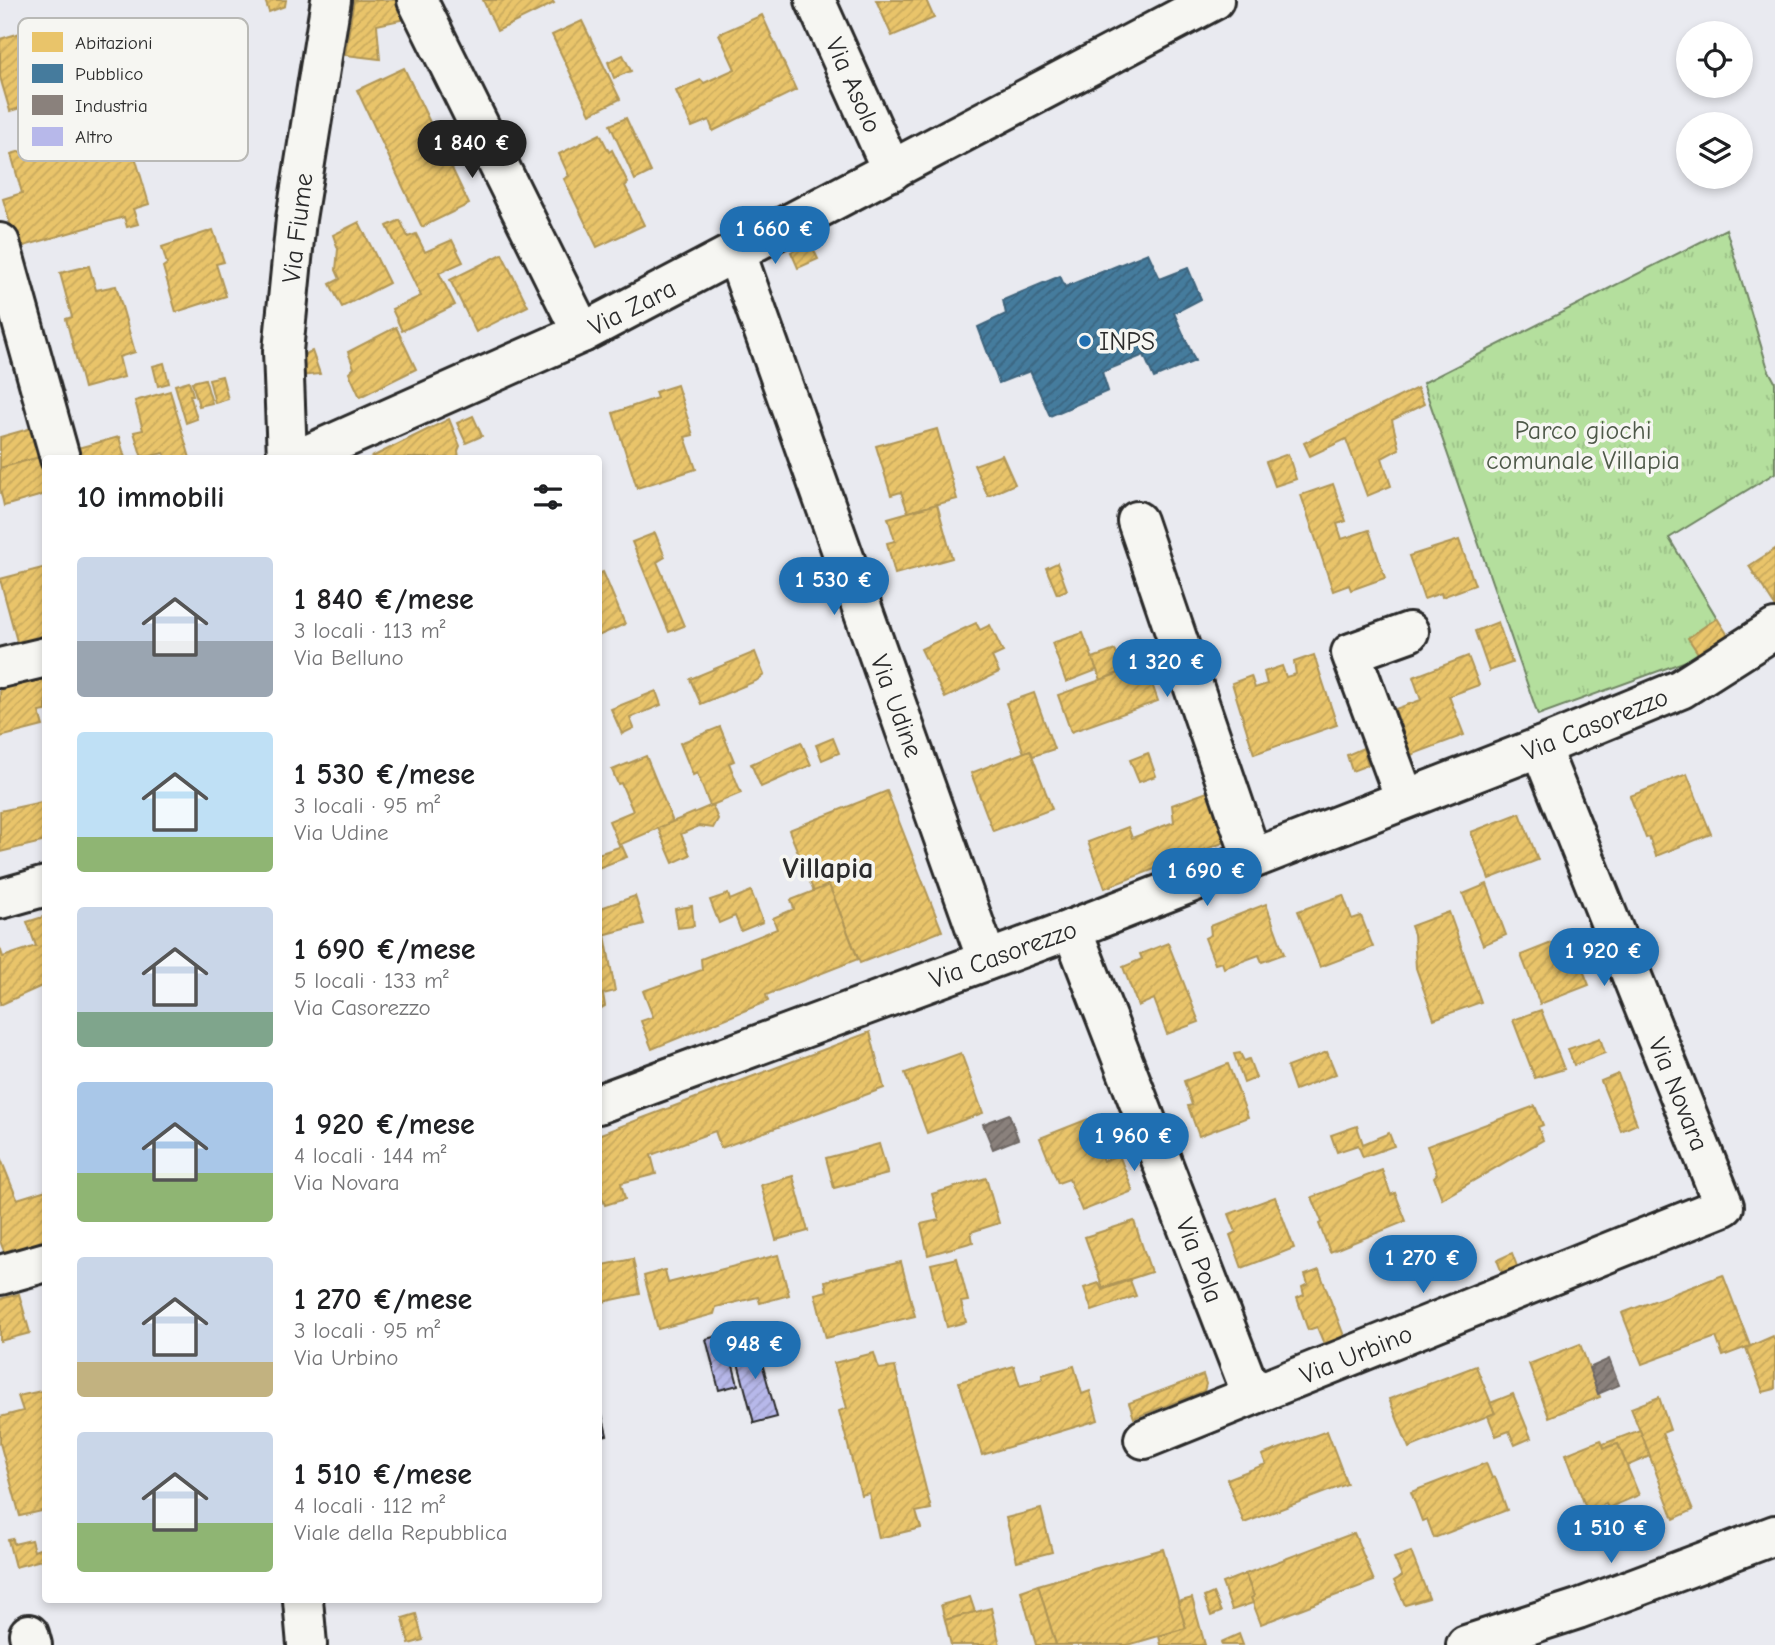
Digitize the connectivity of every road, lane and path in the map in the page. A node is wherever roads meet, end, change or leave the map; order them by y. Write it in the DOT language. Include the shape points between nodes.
graph roads {
  1 [pos="331,0"];
  2 [pos="417,0"];
  3 [pos="815,0"];
  4 [pos="1214,0"];
  5 [pos="892,171"];
  6 [pos="0,243"];
  7 [pos="736,253"];
  8 [pos="582,333"];
  9 [pos="59,455"];
  10 [pos="287,455"];
  11 [pos="307,455"];
  12 [pos="1138,521"];
  13 [pos="1775,629"];
  14 [pos="1409,632"];
  15 [pos="42,658"];
  16 [pos="0,668"];
  17 [pos="1540,747"];
  18 [pos="1405,799"];
  19 [pos="1252,858"];
  20 [pos="42,887"];
  21 [pos="0,899"];
  22 [pos="1072,929"];
  23 [pos="987,960"];
  24 [pos="602,1103"];
  25 [pos="1724,1206"];
  26 [pos="42,1263"];
  27 [pos="0,1275"];
  28 [pos="1252,1395"];
  29 [pos="1144,1439"];
  30 [pos="1775,1535"];
  31 [pos="303,1603"];
  32 [pos="307,1645"];
  33 [pos="1466,1645"];
  1 -- 10 [label="street, Via Fiume" via="295,232 283,351"];
  2 -- 8 [label="street"];
  3 -- 5 [label="street, Via Asolo"];
  4 -- 5 [label="street, Via Zara"];
  5 -- 7 [label="street, Via Zara"];
  6 -- 9 [label="street"];
  7 -- 8 [label="street, Via Zara"];
  7 -- 23 [label="street, Via Udine"];
  8 -- 11 [label="street, Via Zara"];
  12 -- 19 [label="street"];
  13 -- 17 [label="street, Via Casorezzo" via="1681,689"];
  14 -- 18 [label="street" via="1350,653"];
  15 -- 16 [label="street"];
  17 -- 18 [label="street, Via Casorezzo"];
  17 -- 25 [label="street, Via Novara"];
  18 -- 19 [label="street, Via Casorezzo"];
  19 -- 22 [label="street, Via Casorezzo"];
  20 -- 21 [label="street"];
  22 -- 23 [label="street, Via Casorezzo"];
  22 -- 28 [label="street, Via Pola"];
  23 -- 24 [label="street, Via Casorezzo"];
  25 -- 28 [label="street, Via Urbino"];
  26 -- 27 [label="street"];
  28 -- 29 [label="street, Via Urbino"];
  30 -- 33 [label="street" via="1578,1609"];
  31 -- 32 [label="street"];
}
